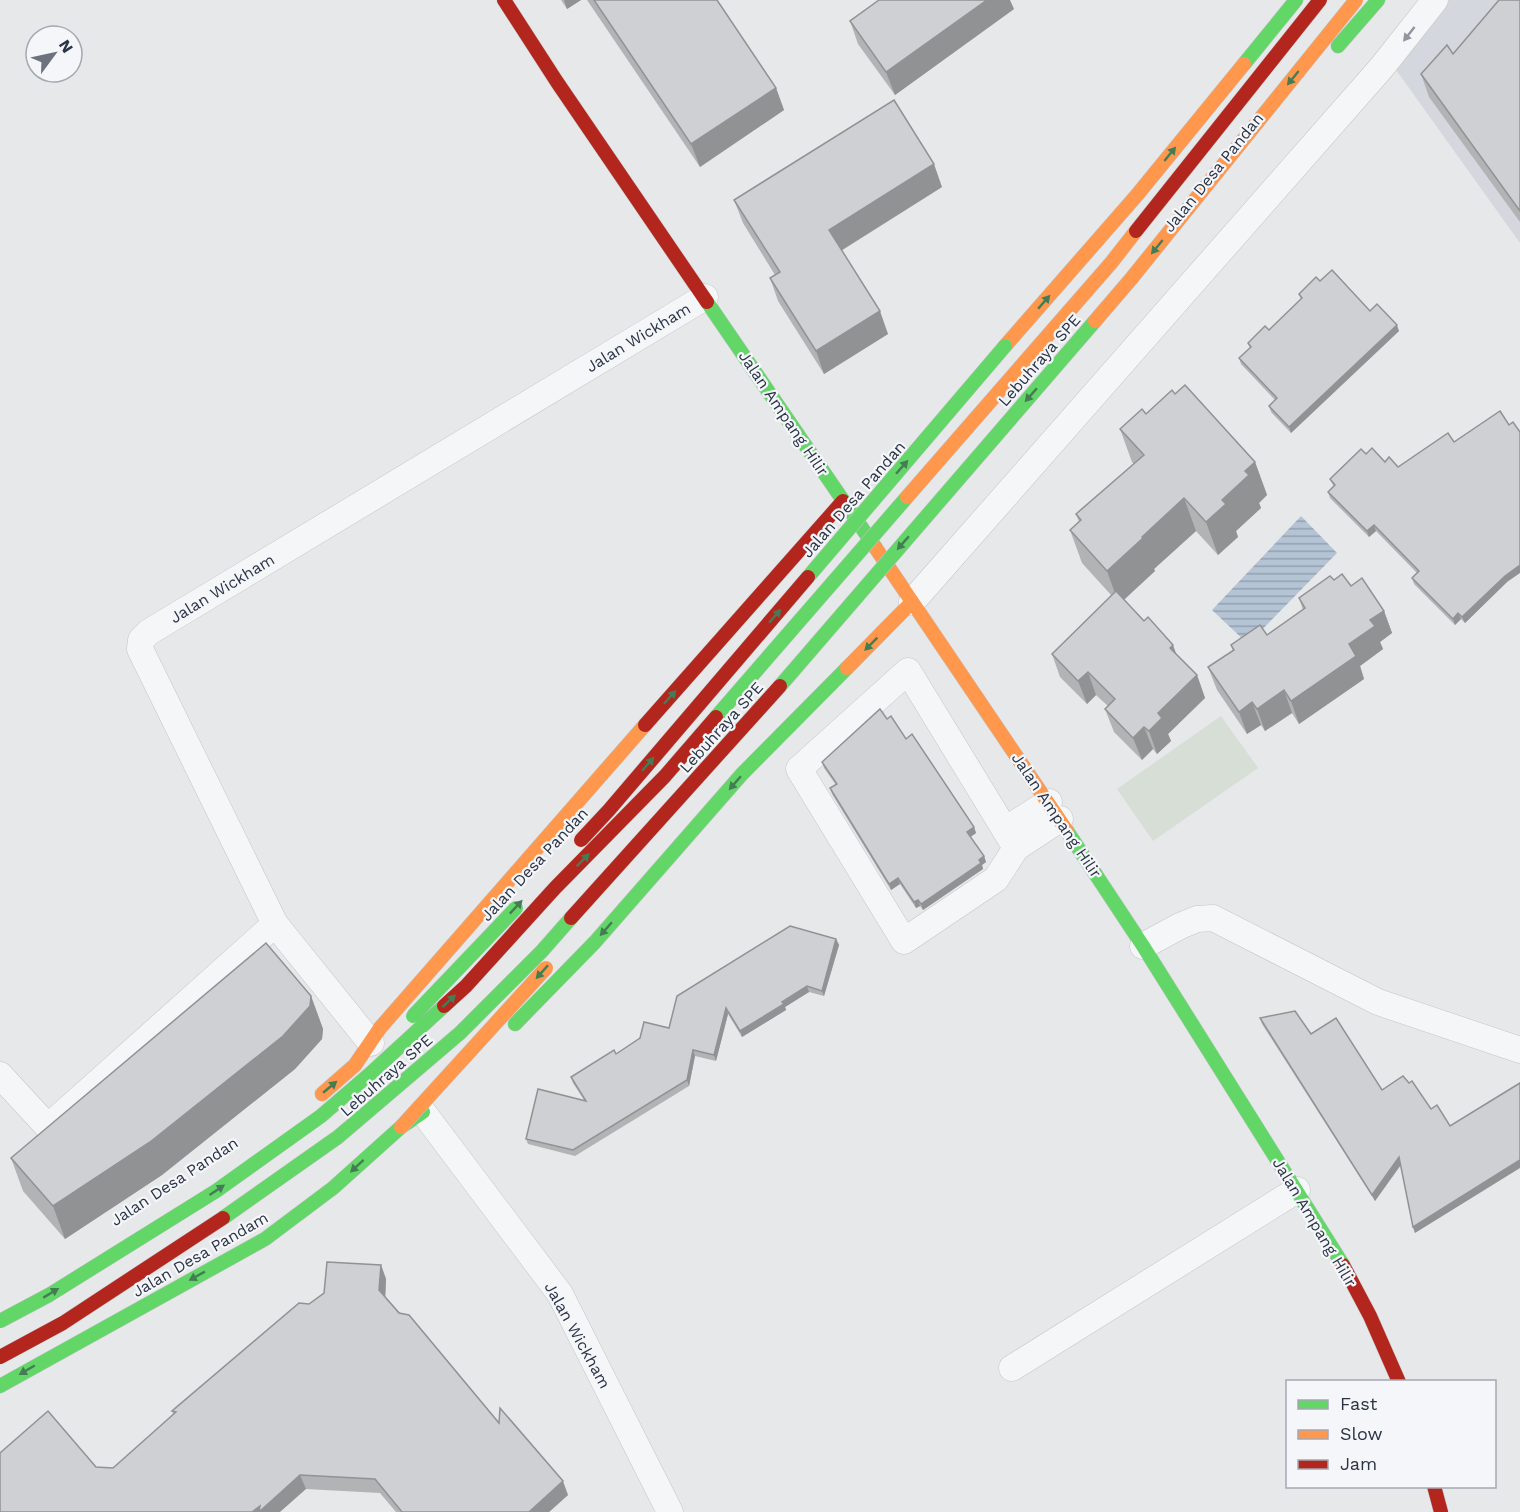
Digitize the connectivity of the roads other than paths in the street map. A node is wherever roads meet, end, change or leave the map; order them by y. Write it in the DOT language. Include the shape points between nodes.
graph roads {
  1 [pos="504,0"];
  2 [pos="1296,0"];
  3 [pos="1320,0"];
  4 [pos="1356,0"];
  5 [pos="1366,0"];
  6 [pos="1378,0"];
  7 [pos="1435,0"];
  8 [pos="1327,60"];
  9 [pos="705,297"];
  10 [pos="1074,366"];
  11 [pos="998,454"];
  12 [pos="843,501"];
  13 [pos="912,602"];
  14 [pos="693,803"];
  15 [pos="1054,810"];
  16 [pos="1010,839"];
  17 [pos="568,853"];
  18 [pos="528,896"];
  19 [pos="275,924"];
  20 [pos="1143,946"];
  21 [pos="551,962"];
  22 [pos="371,1043"];
  23 [pos="1520,1050"];
  24 [pos="355,1065"];
  25 [pos="0,1075"];
  26 [pos="314,1100"];
  27 [pos="423,1112"];
  28 [pos="401,1127"];
  29 [pos="281,1128"];
  30 [pos="1297,1190"];
  31 [pos="0,1307"];
  32 [pos="0,1321"];
  33 [pos="0,1357"];
  34 [pos="1012,1368"];
  35 [pos="1398,1380"];
  36 [pos="0,1386"];
  37 [pos="1435,1488"];
  38 [pos="669,1512"];
  39 [pos="1441,1512"];
  1 -- 9 [label="main road, Jalan Ampang Hilir"];
  17 -- 2 [label="main road, Jalan Desa Pandan, one-way, bridge" via="1137,195"];
  32 -- 3 [label="main road, Lebuhraya SPE, one-way, bridge" via="206,1198 283,1144 371,1073 466,986 665,776 1088,290"];
  4 -- 33 [label="main road, Lebuhraya SPE, one-way, bridge" via="1131,279 768,700 542,951 460,1034 339,1137 63,1323"];
  5 -- 10 [label="main road, Jalan Desa Pandan" via="1294,98"];
  6 -- 8 [label="main road"];
  7 -- 13 [label="street, one-way" via="1382,67"];
  9 -- 12 [label="main road, Jalan Ampang Hilir"];
  9 -- 19 [label="street, Jalan Wickham" via="141,640 140,649"];
  11 -- 14 [label="main road"];
  12 -- 13 [label="main road, Jalan Ampang Hilir"];
  22 -- 12 [label="main road, one-way" via="540,844"];
  13 -- 15 [label="main road, Jalan Ampang Hilir"];
  13 -- 27 [label="main road, one-way" via="742,774 595,942"];
  15 -- 16 [label="street"];
  15 -- 20 [label="main road, Jalan Ampang Hilir"];
  16 -- 16 [label="street" via="908,670 799,769 904,941 996,879"];
  24 -- 18 [label="main road, Jalan Desa Pandan, one-way, bridge" via="381,1050"];
  19 -- 22 [label="street, Jalan Wickham"];
  19 -- 25 [label="street" via="48,1127"];
  20 -- 23 [label="street" via="1197,919 1213,918 1378,1002"];
  20 -- 30 [label="main road, Jalan Ampang Hilir"];
  21 -- 28 [label="main road, one-way, bridge"];
  22 -- 24 [label="main road"];
  26 -- 24 [label="main road, Jalan Desa Pandan, one-way"];
  27 -- 28 [label="main road"];
  27 -- 38 [label="street, Jalan Wickham" via="560,1294"];
  28 -- 36 [label="main road, Jalan Desa Pandam, one-way" via="333,1188 265,1239"];
  29 -- 31 [label="main road, Jalan Desa Pandan" via="184,1198"];
  30 -- 34 [label="street"];
  30 -- 35 [label="main road, Jalan Ampang Hilir" via="1365,1306"];
  37 -- 39 [label="main road"];
}
